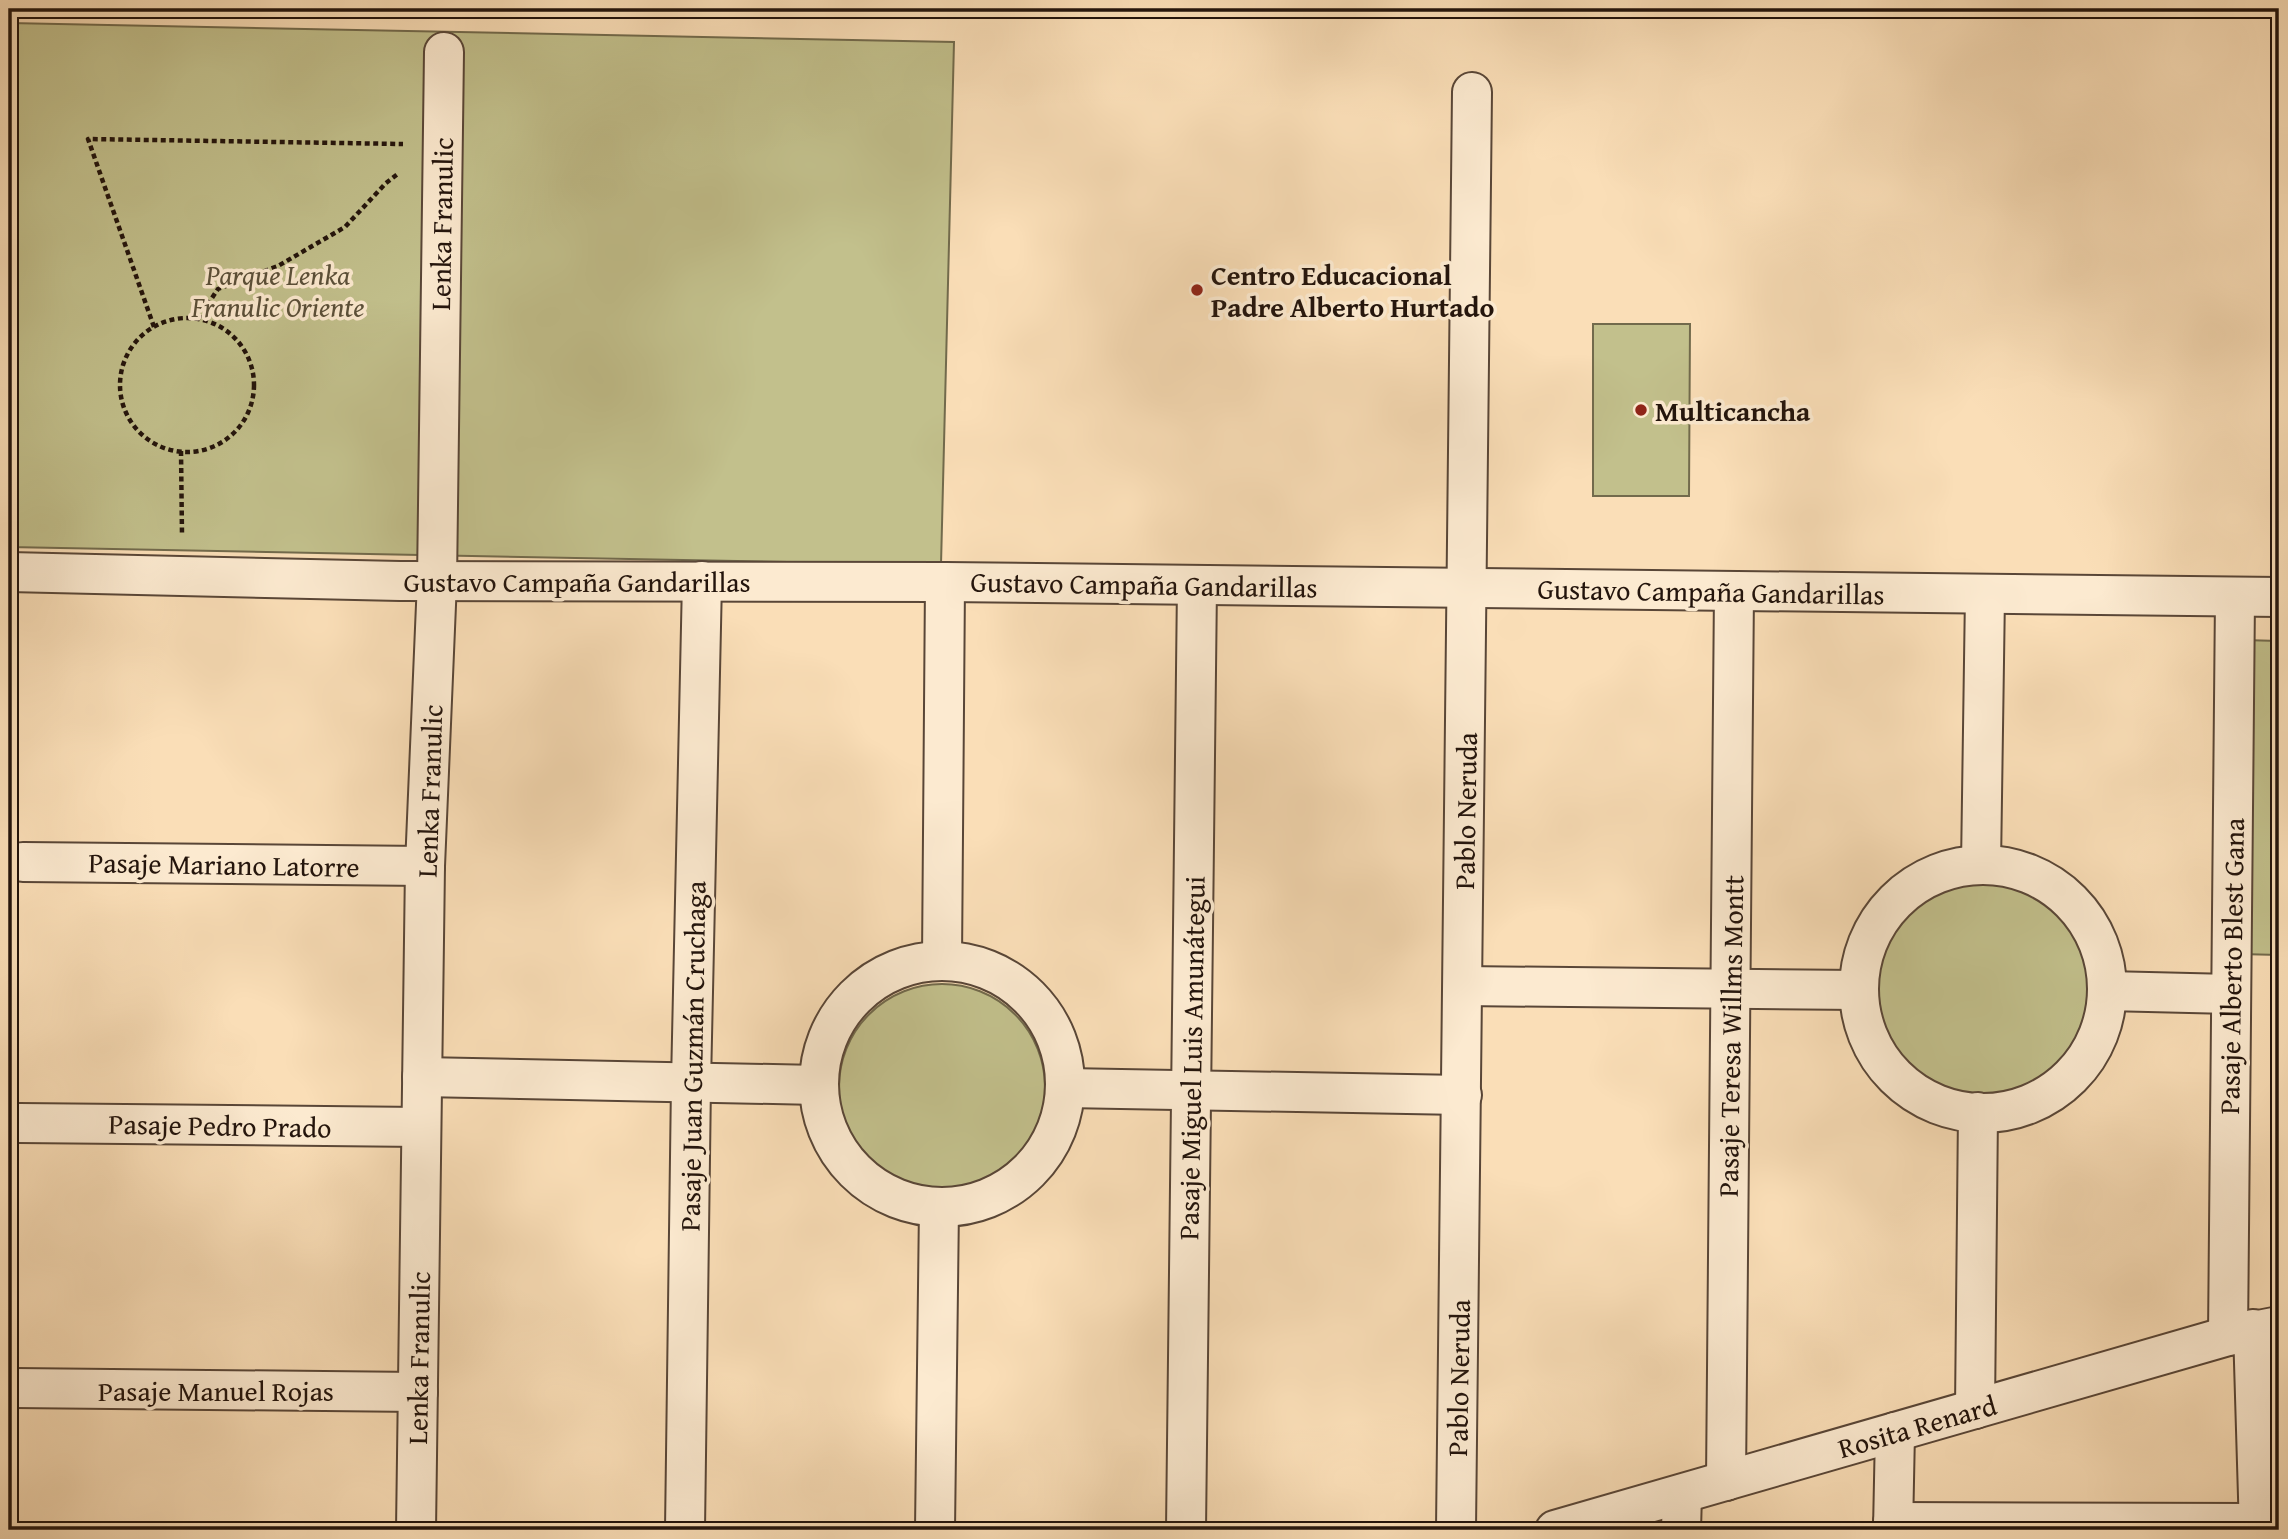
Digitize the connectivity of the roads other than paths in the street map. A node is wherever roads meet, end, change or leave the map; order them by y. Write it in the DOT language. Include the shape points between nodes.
graph roads {
  1 [pos="444,52"];
  2 [pos="1472,92"];
  3 [pos="9,572"];
  4 [pos="437,581"];
  5 [pos="702,581"];
  6 [pos="945,582"];
  7 [pos="1197,585"];
  8 [pos="1468,588"];
  9 [pos="1734,592"];
  10 [pos="1985,594"];
  11 [pos="2235,597"];
  12 [pos="2279,597"];
  13 [pos="23,862"];
  14 [pos="1981,865"];
  15 [pos="425,866"];
  16 [pos="942,960"];
  17 [pos="1463,986"];
  18 [pos="1730,988"];
  19 [pos="1858,990"];
  20 [pos="2107,991"];
  21 [pos="2231,994"];
  22 [pos="422,1077"];
  23 [pos="691,1083"];
  24 [pos="818,1085"];
  25 [pos="1066,1088"];
  26 [pos="1191,1090"];
  27 [pos="1461,1095"];
  28 [pos="1978,1112"];
  29 [pos="19,1123"];
  30 [pos="421,1127"];
  31 [pos="939,1207"];
  32 [pos="2253,1330"];
  33 [pos="15,1388"];
  34 [pos="418,1392"];
  35 [pos="1975,1409"];
  36 [pos="1895,1432"];
  37 [pos="1726,1481"];
  38 [pos="1681,1512"];
  39 [pos="1893,1526"];
  40 [pos="2259,1527"];
  41 [pos="416,1530"];
  42 [pos="685,1530"];
  43 [pos="935,1530"];
  44 [pos="1186,1530"];
  45 [pos="1456,1530"];
  46 [pos="1555,1530"];
  1 -- 4 [label="street, Lenka Franulic"];
  2 -- 8 [label="street, Pablo Neruda"];
  3 -- 4 [label="street, Gustavo Campaña Gandarillas"];
  4 -- 5 [label="street, Gustavo Campaña Gandarillas"];
  4 -- 15 [label="street, Lenka Franulic"];
  5 -- 6 [label="street, Gustavo Campaña Gandarillas"];
  5 -- 23 [label="street, Pasaje Juan Guzmán Cruchaga"];
  6 -- 7 [label="street, Gustavo Campaña Gandarillas"];
  6 -- 16 [label="street"];
  7 -- 8 [label="street, Gustavo Campaña Gandarillas"];
  7 -- 26 [label="street, Pasaje Miguel Luis Amunátegui"];
  8 -- 9 [label="street, Gustavo Campaña Gandarillas"];
  8 -- 17 [label="street, Pablo Neruda"];
  9 -- 10 [label="street, Gustavo Campaña Gandarillas"];
  9 -- 18 [label="street, Pasaje Teresa Willms Montt"];
  10 -- 11 [label="street, Gustavo Campaña Gandarillas"];
  10 -- 14 [label="street"];
  11 -- 12 [label="street, Gustavo Campaña Gandarillas"];
  11 -- 21 [label="street, Pasaje Alberto Blest Gana"];
  13 -- 15 [label="street, Pasaje Mariano Latorre"];
  14 -- 19 [label="street" via="1945,871 1904,892 1870,936"];
  14 -- 20 [label="street" via="2037,877 2081,912 2105,963"];
  15 -- 22 [label="street, Lenka Franulic"];
  16 -- 24 [label="street" via="894,970 854,997 828,1037"];
  16 -- 25 [label="street" via="990,970 1031,998 1058,1039"];
  17 -- 18 [label="street"];
  17 -- 27 [label="street, Pablo Neruda"];
  18 -- 19 [label="street"];
  18 -- 37 [label="street, Pasaje Teresa Willms Montt"];
  19 -- 28 [label="street" via="1870,1042 1903,1085 1952,1109"];
  20 -- 21 [label="street"];
  20 -- 28 [label="street" via="2094,1045 2071,1074 2033,1102 2007,1111"];
  21 -- 32 [label="street, Pasaje Alberto Blest Gana"];
  22 -- 23 [label="street"];
  22 -- 30 [label="street, Lenka Franulic"];
  23 -- 24 [label="street"];
  23 -- 42 [label="street, Pasaje Juan Guzmán Cruchaga"];
  24 -- 31 [label="street" via="834,1145 861,1177 898,1199"];
  25 -- 26 [label="street"];
  25 -- 31 [label="street" via="1052,1141 1037,1163 992,1196 966,1205"];
  26 -- 27 [label="street"];
  26 -- 44 [label="street, Pasaje Miguel Luis Amunátegui"];
  27 -- 45 [label="street, Pablo Neruda"];
  28 -- 35 [label="street"];
  29 -- 30 [label="street, Pasaje Pedro Prado"];
  30 -- 34 [label="street, Lenka Franulic"];
  31 -- 43 [label="street"];
  32 -- 35 [label="street, Rosita Renard"];
  32 -- 40 [label="street, Pasaje Alberto Blest Gana"];
  33 -- 34 [label="street, Pasaje Manuel Rojas"];
  34 -- 41 [label="street, Lenka Franulic"];
  35 -- 36 [label="street, Rosita Renard"];
  36 -- 37 [label="street, Rosita Renard"];
  36 -- 39 [label="street"];
  37 -- 38 [label="street, Rosita Renard"];
  38 -- 46 [label="street, Rosita Renard"];
  39 -- 40 [label="street"];
}
